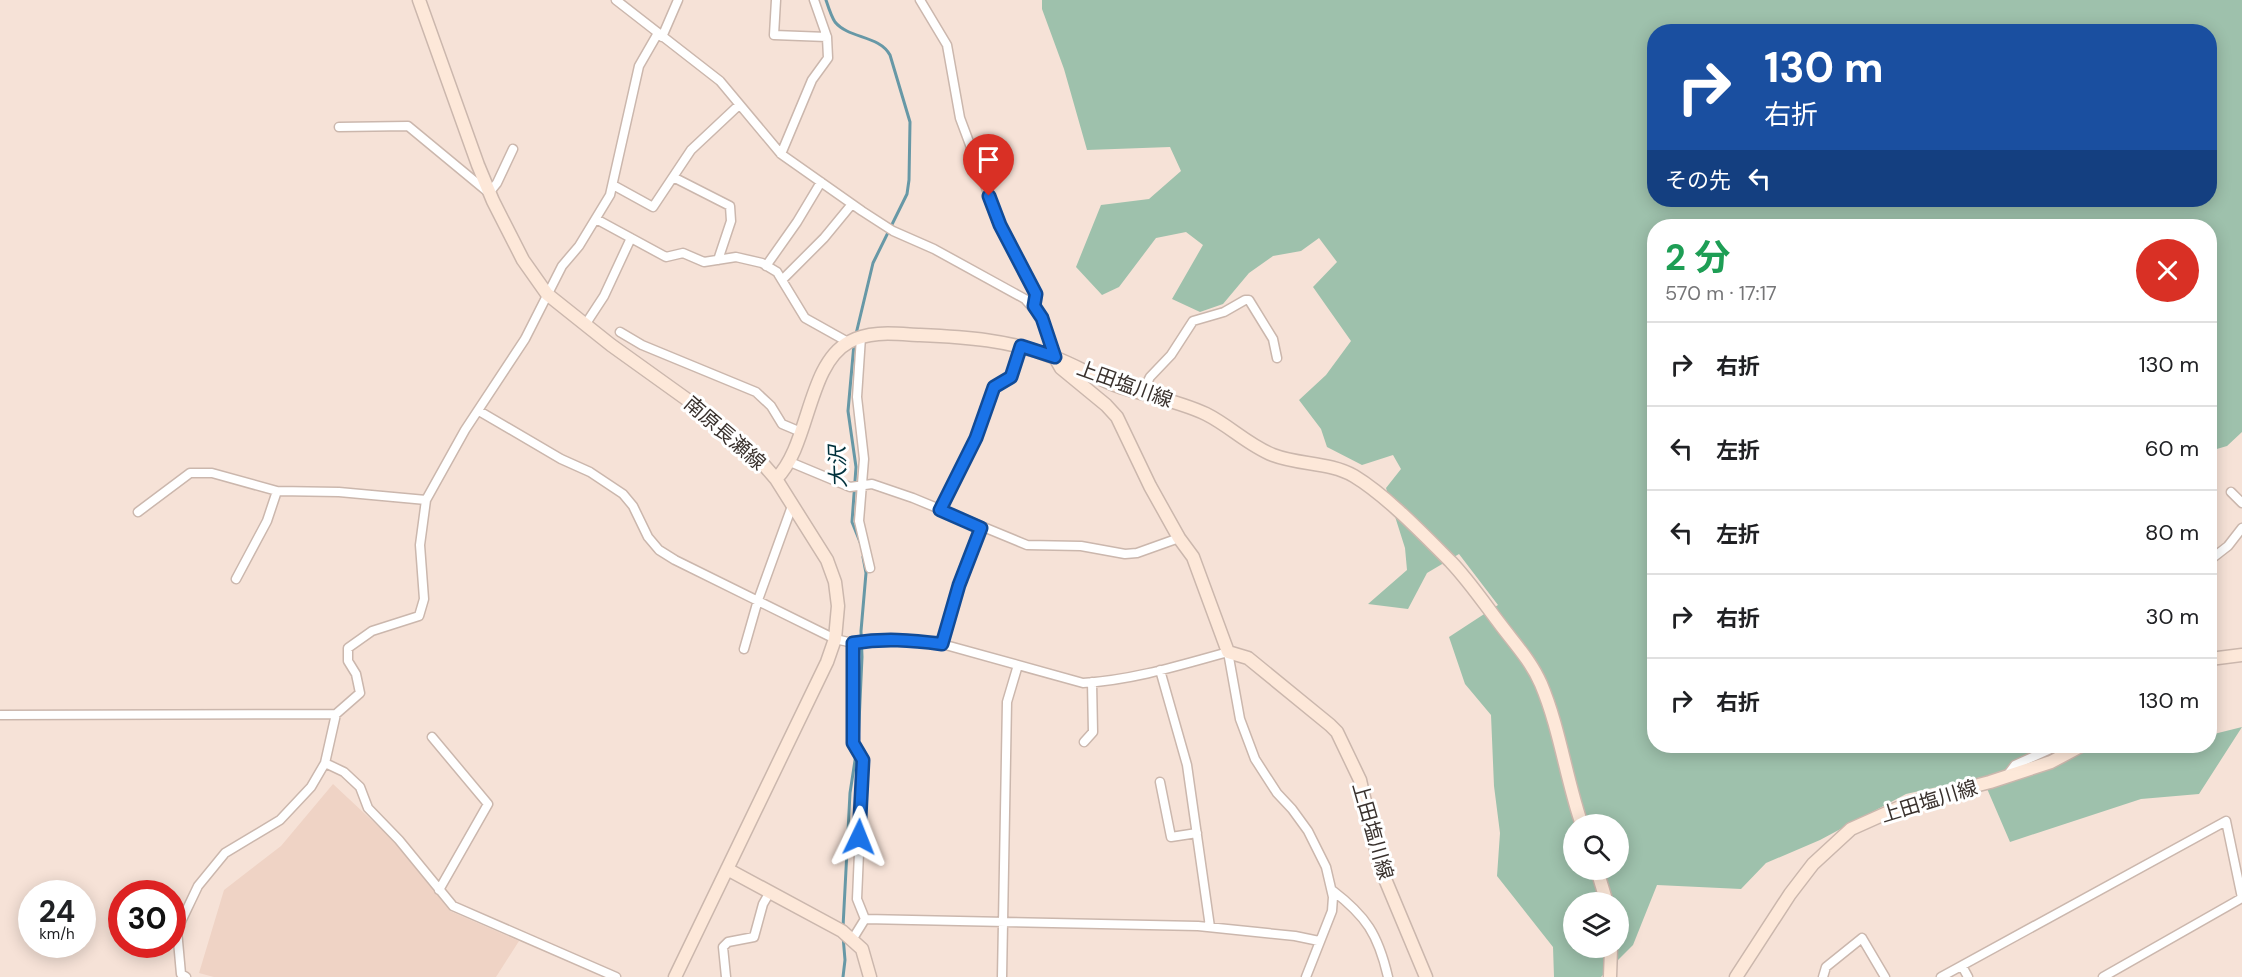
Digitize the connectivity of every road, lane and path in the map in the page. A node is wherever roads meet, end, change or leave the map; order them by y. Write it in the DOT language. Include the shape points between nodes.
graph roads {
  1 [pos="419,0"];
  2 [pos="616,0"];
  3 [pos="678,0"];
  4 [pos="776,0"];
  5 [pos="814,0"];
  6 [pos="920,0"];
  7 [pos="660,35"];
  8 [pos="827,37"];
  9 [pos="740,105"];
  10 [pos="339,127"];
  11 [pos="513,149"];
  12 [pos="781,154"];
  13 [pos="673,177"];
  14 [pos="821,182"];
  15 [pos="613,185"];
  16 [pos="489,193"];
  17 [pos="852,204"];
  18 [pos="596,219"];
  19 [pos="631,238"];
  20 [pos="718,260"];
  21 [pos="766,266"];
  22 [pos="783,279"];
  23 [pos="547,294"];
  24 [pos="1034,306"];
  25 [pos="585,325"];
  26 [pos="620,332"];
  27 [pos="861,337"];
  28 [pos="848,342"];
  29 [pos="1021,346"];
  30 [pos="1055,357"];
  31 [pos="1277,358"];
  32 [pos="1142,393"];
  33 [pos="479,411"];
  34 [pos="801,432"];
  35 [pos="790,462"];
  36 [pos="776,479"];
  37 [pos="863,485"];
  38 [pos="277,491"];
  39 [pos="2231,492"];
  40 [pos="426,500"];
  41 [pos="2242,503"];
  42 [pos="792,506"];
  43 [pos="940,510"];
  44 [pos="138,512"];
  45 [pos="981,528"];
  46 [pos="2242,528"];
  47 [pos="1179,538"];
  48 [pos="2217,555"];
  49 [pos="870,568"];
  50 [pos="236,579"];
  51 [pos="758,600"];
  52 [pos="835,639"];
  53 [pos="853,643"];
  54 [pos="942,644"];
  55 [pos="744,649"];
  56 [pos="1228,652"];
  57 [pos="2242,655"];
  58 [pos="2217,658"];
  59 [pos="1018,665"];
  60 [pos="1160,670"];
  61 [pos="1092,682"];
  62 [pos="336,714"];
  63 [pos="0,715"];
  64 [pos="432,737"];
  65 [pos="1084,742"];
  66 [pos="2042,753"];
  67 [pos="2068,753"];
  68 [pos="325,763"];
  69 [pos="2006,777"];
  70 [pos="1160,782"];
  71 [pos="1579,814"];
  72 [pos="1197,833"];
  73 [pos="727,869"];
  74 [pos="439,890"];
  75 [pos="1332,890"];
  76 [pos="770,892"];
  77 [pos="2242,898"];
  78 [pos="865,919"];
  79 [pos="1004,922"];
  80 [pos="1210,927"];
  81 [pos="852,940"];
  82 [pos="1319,940"];
  83 [pos="1611,958"];
  84 [pos="1962,966"];
  85 [pos="186,977"];
  86 [pos="616,977"];
  87 [pos="675,977"];
  88 [pos="726,977"];
  89 [pos="870,977"];
  90 [pos="1002,977"];
  91 [pos="1306,977"];
  92 [pos="1388,977"];
  93 [pos="1425,977"];
  94 [pos="1610,977"];
  95 [pos="1736,977"];
  96 [pos="1823,977"];
  97 [pos="1885,977"];
  98 [pos="1941,977"];
  99 [pos="1968,977"];
  100 [pos="2103,977"];
  1 -- 16 [label="main road, 南原長瀬線"];
  2 -- 7 [label="street"];
  3 -- 7 [label="street"];
  4 -- 8 [label="street" via="774,35"];
  5 -- 8 [label="street"];
  6 -- 24 [label="street" via="947,45 960,118 1000,225 1036,294"];
  7 -- 9 [label="street" via="720,81"];
  7 -- 15 [label="street" via="639,66"];
  8 -- 12 [label="street" via="828,58 812,80"];
  9 -- 12 [label="street"];
  9 -- 13 [label="street" via="691,150"];
  10 -- 16 [label="street" via="408,126"];
  11 -- 16 [label="street"];
  12 -- 14 [label="street"];
  13 -- 15 [label="street" via="653,207"];
  13 -- 20 [label="street" via="730,206 731,221"];
  14 -- 17 [label="street"];
  14 -- 21 [label="street"];
  15 -- 18 [label="street"];
  16 -- 23 [label="main road, 南原長瀬線" via="523,260"];
  17 -- 22 [label="street"];
  17 -- 24 [label="street" via="893,231 934,249"];
  18 -- 19 [label="street"];
  18 -- 23 [label="street"];
  19 -- 20 [label="street" via="666,257 683,253 704,262"];
  19 -- 25 [label="street" via="604,296"];
  20 -- 21 [label="street" via="736,257"];
  21 -- 22 [label="street"];
  22 -- 28 [label="street" via="805,318"];
  23 -- 25 [label="main road, 南原長瀬線"];
  23 -- 33 [label="street" via="525,339"];
  24 -- 30 [label="street"];
  25 -- 36 [label="main road, 南原長瀬線" via="704,411"];
  26 -- 34 [label="street" via="642,345 756,392 782,423"];
  27 -- 28 [label="main road"];
  27 -- 29 [label="main road" via="967,337"];
  27 -- 37 [label="street" via="857,397"];
  28 -- 34 [label="main road" via="834,354 820,377"];
  29 -- 30 [label="main road"];
  29 -- 43 [label="street" via="1011,377 994,387 976,438"];
  30 -- 32 [label="main road, 上田塩川線" via="1098,379"];
  30 -- 47 [label="main road, 上田塩川線" via="1061,368 1117,417"];
  31 -- 32 [label="street" via="1274,339 1250,300 1245,300 1224,312 1193,321"];
  32 -- 71 [label="main road, 上田塩川線" via="1207,415 1255,447 1278,457 1352,475 1396,509 1452,564 1536,672"];
  33 -- 40 [label="street"];
  33 -- 51 [label="street" via="561,459 591,471 623,495 659,550"];
  34 -- 35 [label="main road"];
  35 -- 36 [label="main road"];
  35 -- 37 [label="street" via="850,487"];
  36 -- 42 [label="main road, 南原長瀬線"];
  37 -- 43 [label="street" via="872,484"];
  37 -- 49 [label="street" via="859,521"];
  38 -- 40 [label="street"];
  38 -- 44 [label="street" via="212,473 190,473"];
  38 -- 50 [label="street" via="267,521"];
  39 -- 41 [label="street"];
  40 -- 62 [label="street" via="420,545 424,598 419,616 372,631 348,648 348,661 360,693"];
  42 -- 51 [label="street"];
  42 -- 52 [label="main road, 南原長瀬線" via="827,560 835,582"];
  43 -- 45 [label="street"];
  45 -- 47 [label="street" via="1027,545 1080,546 1125,554"];
  45 -- 54 [label="street"];
  46 -- 48 [label="street"];
  47 -- 56 [label="main road, 上田塩川線" via="1193,557"];
  51 -- 52 [label="street"];
  51 -- 55 [label="street"];
  52 -- 53 [label="street"];
  52 -- 73 [label="main road, 南原長瀬線"];
  53 -- 54 [label="street" via="896,639"];
  53 -- 78 [label="street" via="853,743 863,760 857,899"];
  54 -- 59 [label="street"];
  56 -- 60 [label="street"];
  56 -- 75 [label="street" via="1240,719 1255,759 1308,831 1326,867"];
  56 -- 93 [label="main road, 上田塩川線" via="1248,658 1337,732 1360,780 1380,867"];
  57 -- 58 [label="main road"];
  59 -- 61 [label="street"];
  59 -- 79 [label="street" via="1006,702"];
  60 -- 61 [label="street"];
  60 -- 72 [label="street" via="1187,765"];
  61 -- 65 [label="street" via="1093,732"];
  62 -- 63 [label="street"];
  62 -- 68 [label="street"];
  64 -- 74 [label="street" via="488,804"];
  66 -- 69 [label="street" via="2015,765"];
  67 -- 69 [label="main road, 上田塩川線"];
  68 -- 74 [label="street" via="345,772 360,787 368,808"];
  68 -- 85 [label="street" via="311,787 280,820 225,853 198,886 177,930 181,974"];
  69 -- 95 [label="main road, 上田塩川線" via="1909,803 1851,829 1813,864"];
  70 -- 72 [label="street" via="1171,837"];
  72 -- 80 [label="street"];
  73 -- 76 [label="main road"];
  73 -- 87 [label="main road, 南原長瀬線"];
  74 -- 86 [label="street" via="453,906"];
  75 -- 82 [label="street" via="1332,911"];
  75 -- 92 [label="street" via="1369,923"];
  76 -- 81 [label="main road"];
  76 -- 88 [label="street" via="754,937 728,942 723,947"];
  77 -- 84 [label="street" via="2226,821"];
  77 -- 100 [label="street"];
  78 -- 79 [label="street"];
  78 -- 81 [label="street"];
  79 -- 80 [label="street"];
  79 -- 90 [label="street"];
  80 -- 82 [label="street"];
  81 -- 89 [label="main road" via="862,949"];
  82 -- 91 [label="street"];
  83 -- 94 [label="main road"];
  84 -- 98 [label="street"];
  84 -- 99 [label="street"];
  96 -- 97 [label="street" via="1826,968 1862,938"];
}
